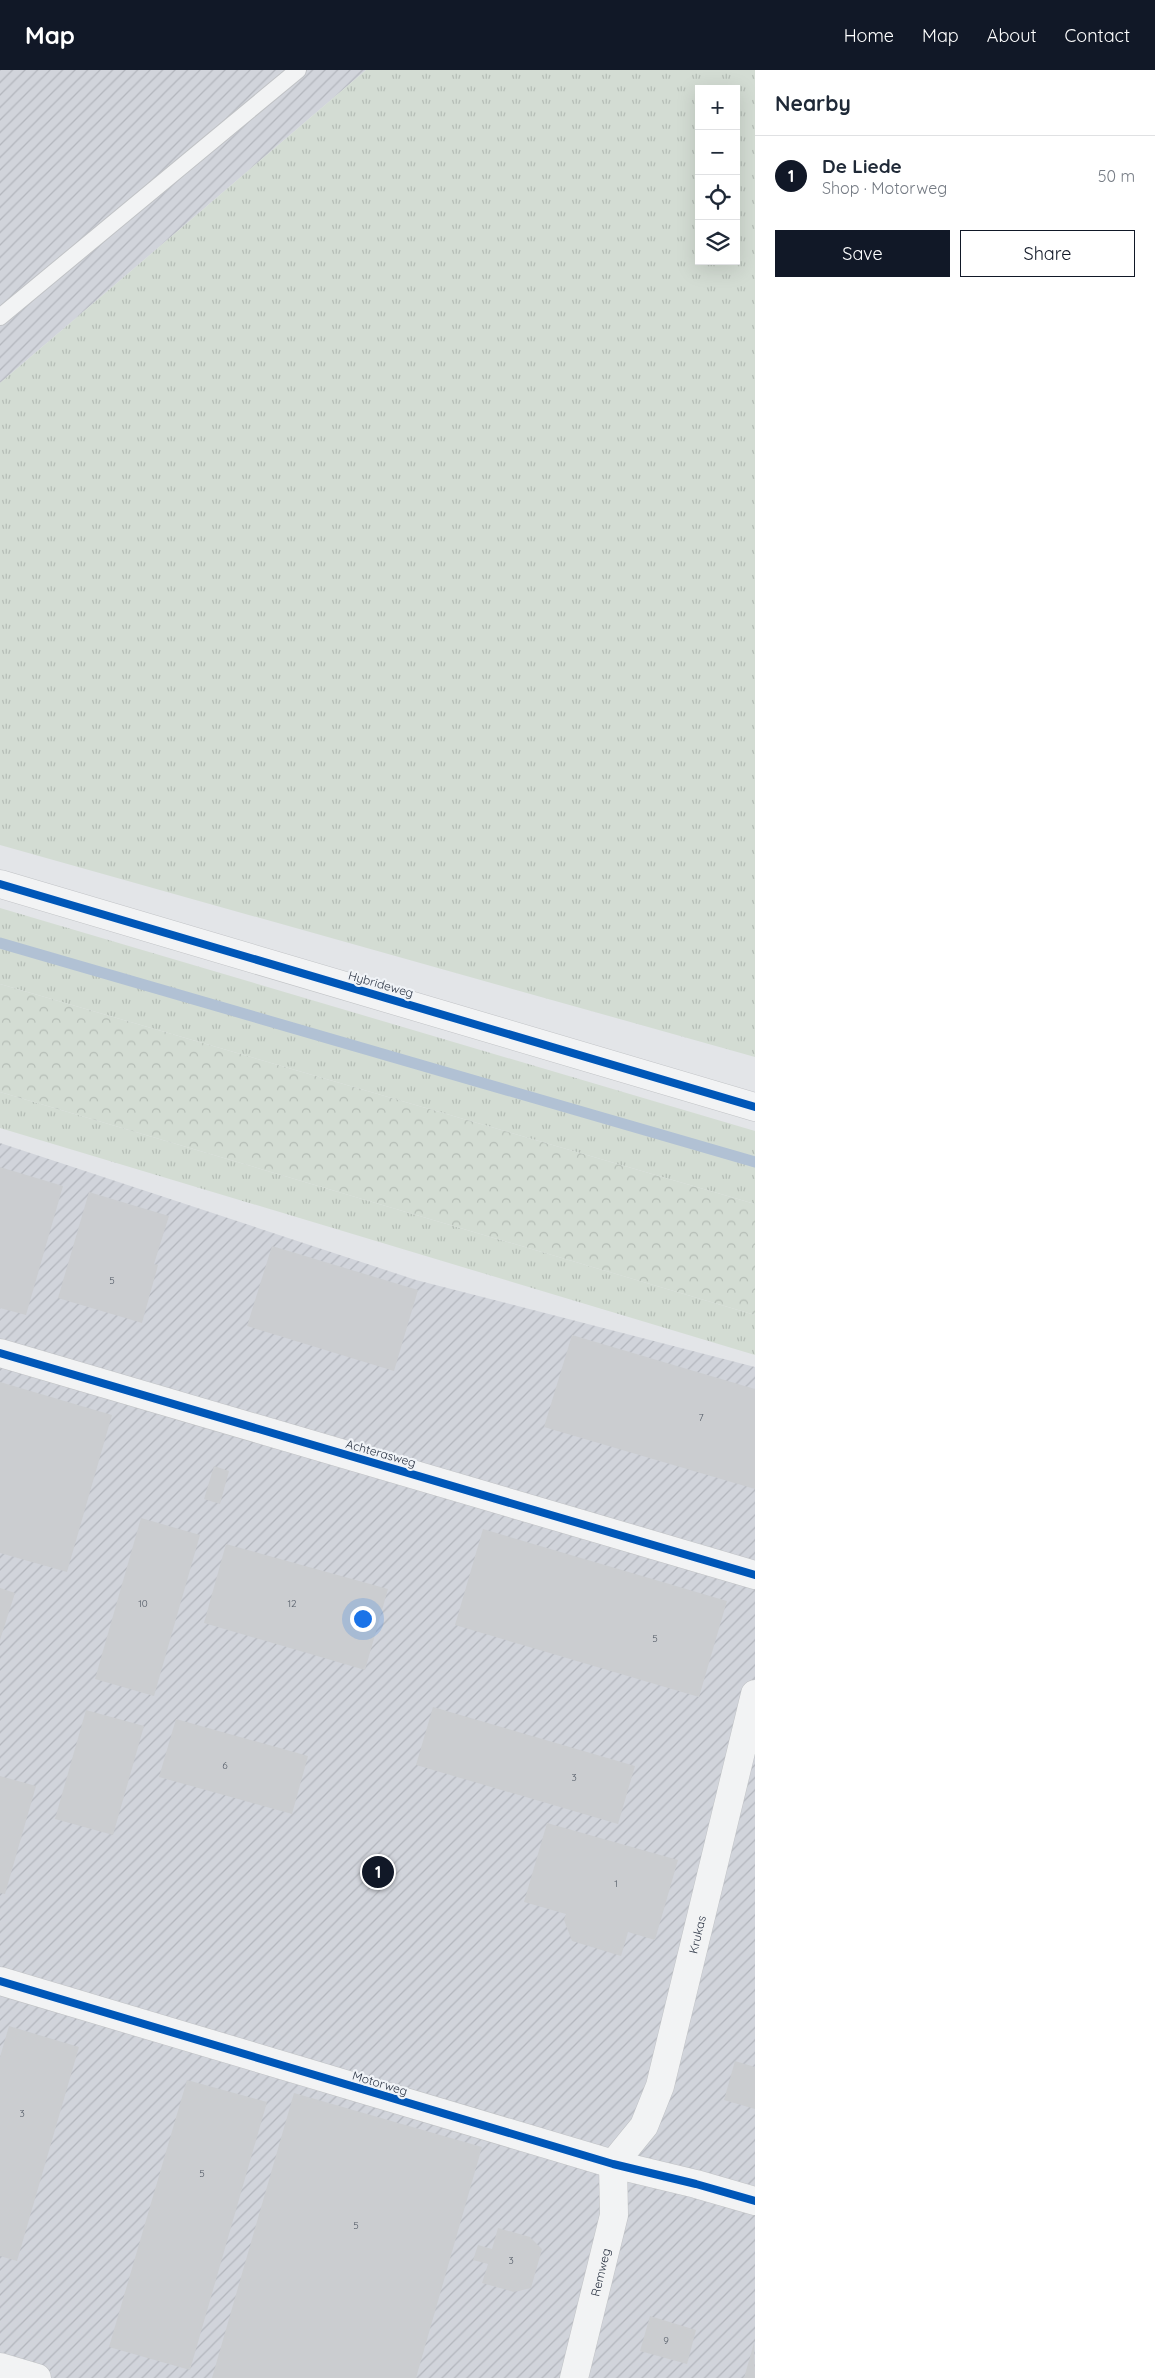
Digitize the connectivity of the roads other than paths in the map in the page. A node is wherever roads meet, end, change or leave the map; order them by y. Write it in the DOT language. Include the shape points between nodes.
graph roads {
  1 [pos="298,70"];
  2 [pos="0,318"];
  3 [pos="0,884"];
  4 [pos="755,1106"];
  5 [pos="0,1353"];
  6 [pos="755,1575"];
  7 [pos="755,1694"];
  8 [pos="0,1981"];
  9 [pos="613,2164"];
  10 [pos="755,2201"];
  11 [pos="0,2367"];
  12 [pos="37,2378"];
  13 [pos="574,2378"];
  1 -- 2 [label="lane"];
  3 -- 4 [label="street, Hybrideweg"];
  5 -- 6 [label="street, Achterasweg"];
  7 -- 9 [label="street, Krukas" via="660,2086 644,2126"];
  8 -- 9 [label="street, Motorweg"];
  9 -- 10 [label="street, Motorweg"];
  9 -- 13 [label="street, Remweg" via="614,2215"];
  11 -- 12 [label="street"];
}
